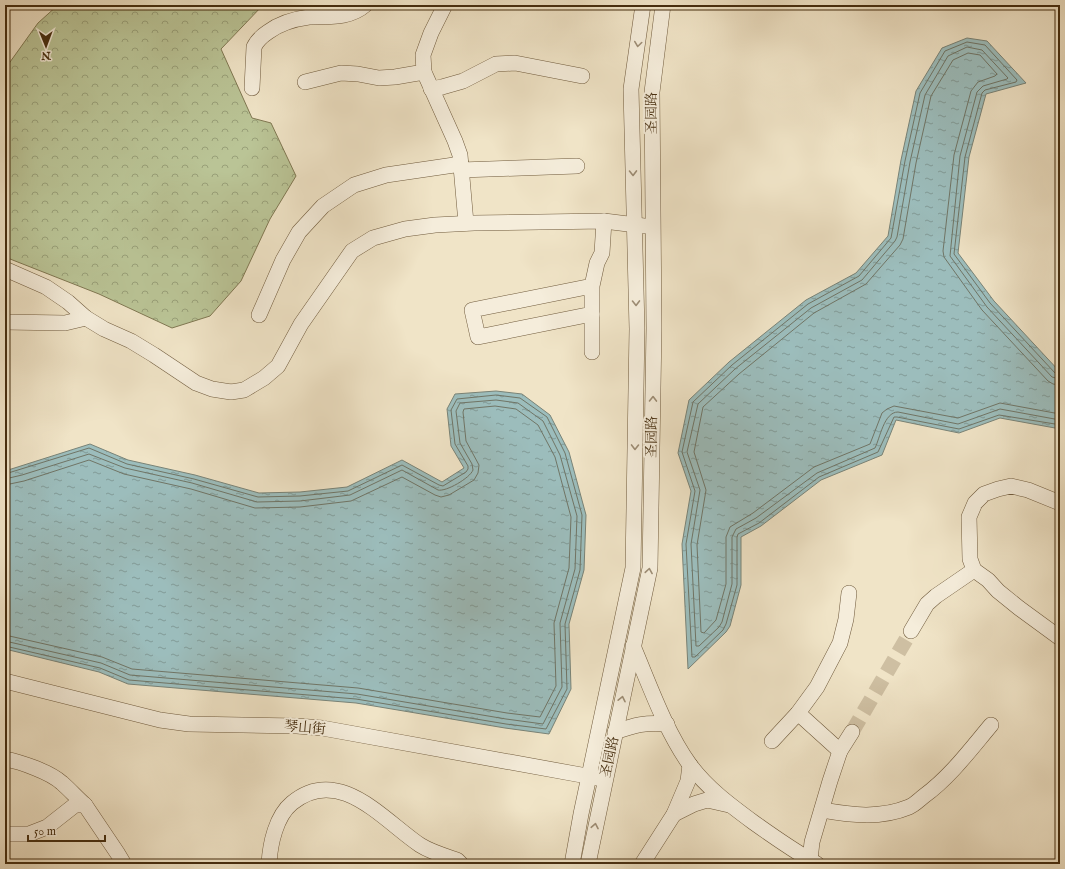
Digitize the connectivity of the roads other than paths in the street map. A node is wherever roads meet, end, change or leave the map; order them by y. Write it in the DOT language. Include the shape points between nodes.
graph roads {
  1 [pos="365,5"];
  2 [pos="445,5"];
  3 [pos="643,5"];
  4 [pos="663,5"];
  5 [pos="424,72"];
  6 [pos="582,76"];
  7 [pos="305,82"];
  8 [pos="252,88"];
  9 [pos="432,89"];
  10 [pos="577,166"];
  11 [pos="461,167"];
  12 [pos="604,221"];
  13 [pos="466,223"];
  14 [pos="634,225"];
  15 [pos="653,226"];
  16 [pos="5,269"];
  17 [pos="592,286"];
  18 [pos="592,314"];
  19 [pos="259,316"];
  20 [pos="86,318"];
  21 [pos="5,322"];
  22 [pos="592,352"];
  23 [pos="1060,503"];
  24 [pos="974,570"];
  25 [pos="849,593"];
  26 [pos="911,631"];
  27 [pos="1060,638"];
  28 [pos="633,646"];
  29 [pos="5,681"];
  30 [pos="798,713"];
  31 [pos="667,724"];
  32 [pos="991,725"];
  33 [pos="615,732"];
  34 [pos="852,732"];
  35 [pos="772,741"];
  36 [pos="840,751"];
  37 [pos="5,759"];
  38 [pos="690,765"];
  39 [pos="588,777"];
  40 [pos="605,779"];
  41 [pos="84,805"];
  42 [pos="730,805"];
  43 [pos="822,810"];
  44 [pos="674,814"];
  45 [pos="5,834"];
  46 [pos="813,862"];
  47 [pos="124,864"];
  48 [pos="269,864"];
  49 [pos="461,864"];
  50 [pos="572,864"];
  51 [pos="588,864"];
  52 [pos="642,864"];
  1 -- 8 [label="street" via="353,13 309,17 279,24 256,42"];
  2 -- 5 [label="street" via="423,55"];
  3 -- 14 [label="street, 圣园路, one-way" via="631,89"];
  4 -- 15 [label="street, 圣园路" via="652,92"];
  5 -- 7 [label="street" via="384,78 341,73"];
  5 -- 9 [label="street"];
  6 -- 9 [label="street" via="515,63 496,64 463,81"];
  9 -- 11 [label="street" via="455,141"];
  10 -- 11 [label="street"];
  11 -- 13 [label="street"];
  11 -- 19 [label="street" via="386,175 354,185 323,206 299,232 283,260"];
  12 -- 13 [label="street"];
  12 -- 14 [label="street"];
  12 -- 17 [label="street" via="602,253"];
  13 -- 20 [label="street" via="405,229 373,238 352,251 302,324 278,366 244,390 231,392 196,383 154,355"];
  14 -- 15 [label="street"];
  14 -- 39 [label="street, 圣园路, one-way" via="637,329 633,568"];
  28 -- 15 [label="street, 圣园路, one-way" via="650,568"];
  16 -- 20 [label="street" via="46,287"];
  17 -- 18 [label="street"];
  17 -- 18 [label="street" via="472,310 478,337"];
  18 -- 22 [label="street"];
  20 -- 21 [label="street" via="65,323"];
  23 -- 24 [label="street" via="1011,486 984,494 975,503 969,517 970,559"];
  24 -- 26 [label="street" via="927,604"];
  24 -- 27 [label="street"];
  25 -- 30 [label="street" via="840,643 817,687"];
  28 -- 31 [label="street"];
  33 -- 28 [label="street, 圣园路, one-way"];
  29 -- 39 [label="street, 琴山街" via="160,720 189,724 322,728"];
  30 -- 35 [label="street"];
  30 -- 36 [label="street"];
  31 -- 33 [label="street" via="639,724"];
  31 -- 38 [label="street"];
  32 -- 43 [label="street" via="955,768 934,789 910,806 876,815"];
  33 -- 40 [label="street, 圣园路"];
  34 -- 36 [label="street"];
  36 -- 43 [label="street"];
  37 -- 41 [label="street" via="36,769 61,782"];
  38 -- 42 [label="street"];
  38 -- 44 [label="street" via="688,782"];
  39 -- 40 [label="street, 琴山街"];
  39 -- 50 [label="street, 圣园路"];
  51 -- 40 [label="street, 圣园路, one-way"];
  41 -- 45 [label="street" via="75,805 47,827 29,834"];
  41 -- 47 [label="street"];
  42 -- 44 [label="street" via="708,800"];
  42 -- 46 [label="street" via="786,846"];
  43 -- 46 [label="street" via="812,842"];
  44 -- 52 [label="street"];
  48 -- 49 [label="street" via="272,841 286,808 309,792 322,790 350,795 383,816 421,846 457,860"];
}
